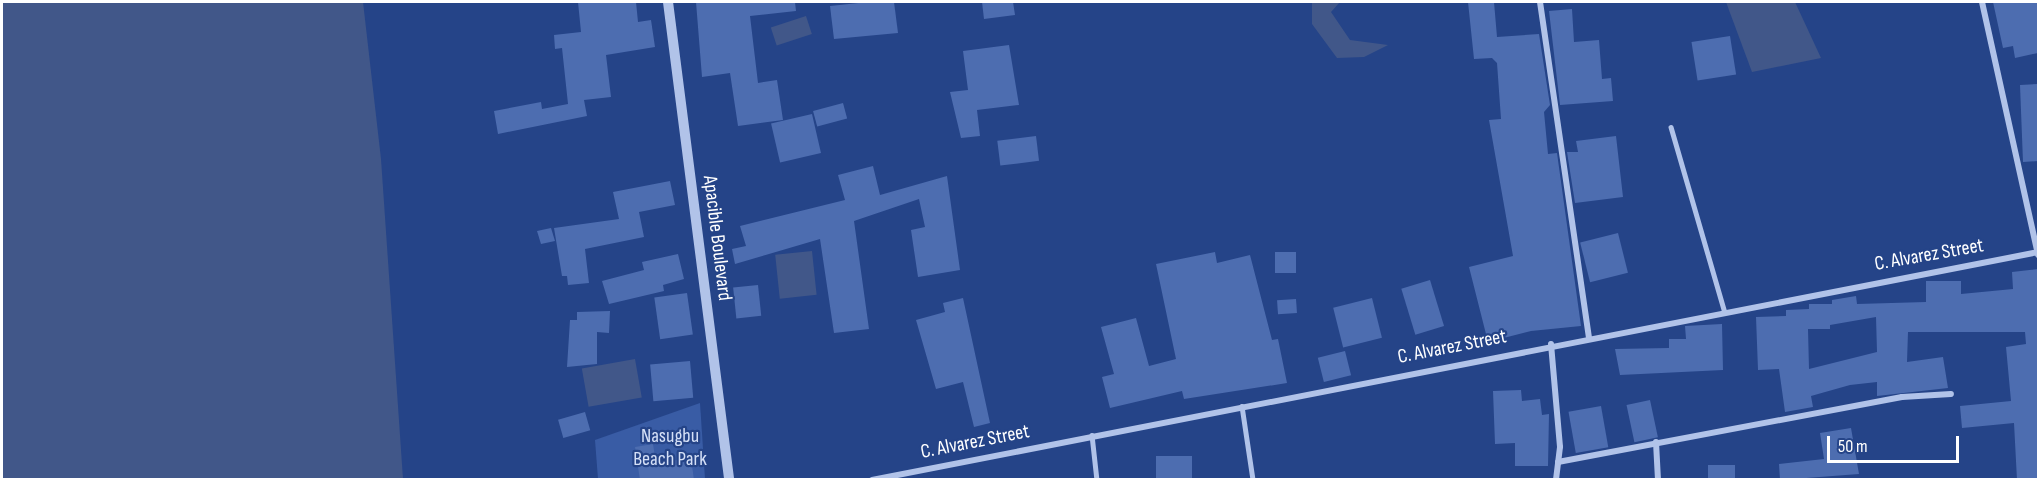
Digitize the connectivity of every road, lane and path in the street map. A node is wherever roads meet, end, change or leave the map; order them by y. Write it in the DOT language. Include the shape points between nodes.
graph roads {
  1 [pos="668,2"];
  2 [pos="1540,2"];
  3 [pos="1982,2"];
  4 [pos="1671,127"];
  5 [pos="2038,253"];
  6 [pos="1724,310"];
  7 [pos="1589,338"];
  8 [pos="1551,344"];
  9 [pos="1951,394"];
  10 [pos="1242,406"];
  11 [pos="1092,435"];
  12 [pos="1656,442"];
  13 [pos="1558,462"];
  14 [pos="729,480"];
  15 [pos="872,480"];
  16 [pos="1097,480"];
  17 [pos="1253,480"];
  18 [pos="1556,480"];
  19 [pos="1658,480"];
  1 -- 14 [label="street, Apacible Boulevard"];
  2 -- 7 [label="street"];
  3 -- 5 [label="street"];
  4 -- 6 [label="lane"];
  5 -- 6 [label="street, C. Alvarez Street"];
  6 -- 7 [label="street, C. Alvarez Street"];
  7 -- 8 [label="street, C. Alvarez Street"];
  8 -- 10 [label="street, C. Alvarez Street"];
  8 -- 13 [label="street"];
  9 -- 12 [label="street" via="1902,397"];
  10 -- 11 [label="street, C. Alvarez Street"];
  10 -- 17 [label="lane"];
  11 -- 15 [label="street, C. Alvarez Street"];
  11 -- 16 [label="lane"];
  12 -- 13 [label="street"];
  12 -- 19 [label="street"];
  13 -- 18 [label="street"];
}
